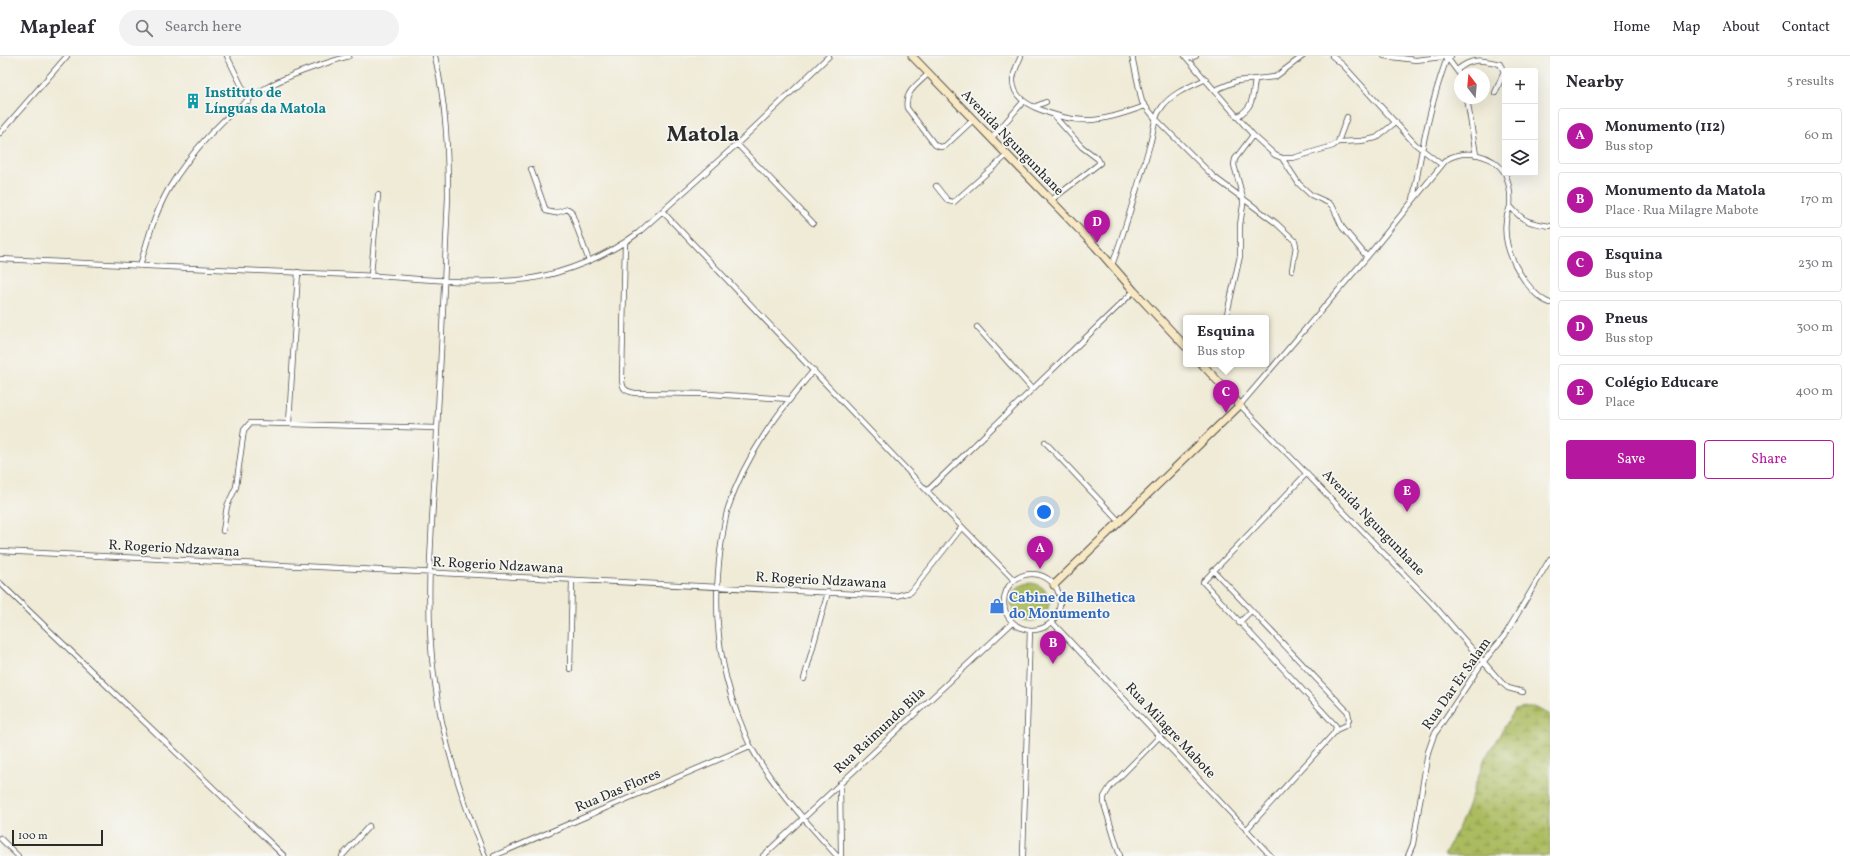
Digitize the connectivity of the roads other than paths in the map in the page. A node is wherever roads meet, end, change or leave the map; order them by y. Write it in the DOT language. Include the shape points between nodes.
graph roads {
  1 [pos="68,56"];
  2 [pos="227,56"];
  3 [pos="349,56"];
  4 [pos="435,56"];
  5 [pos="829,56"];
  6 [pos="912,56"];
  7 [pos="1021,56"];
  8 [pos="1132,56"];
  9 [pos="1196,56"];
  10 [pos="1303,56"];
  11 [pos="1332,56"];
  12 [pos="1384,56"];
  13 [pos="1186,57"];
  14 [pos="1448,57"];
  15 [pos="1456,68"];
  16 [pos="1464,68"];
  17 [pos="928,74"];
  18 [pos="1206,79"];
  19 [pos="1255,80"];
  20 [pos="1216,90"];
  21 [pos="1495,93"];
  22 [pos="249,100"];
  23 [pos="1023,102"];
  24 [pos="1046,102"];
  25 [pos="1468,104"];
  26 [pos="1145,106"];
  27 [pos="1034,107"];
  28 [pos="1056,116"];
  29 [pos="1237,116"];
  30 [pos="1155,118"];
  31 [pos="1347,118"];
  32 [pos="973,120"];
  33 [pos="1396,122"];
  34 [pos="0,133"];
  35 [pos="1252,134"];
  36 [pos="991,139"];
  37 [pos="1338,142"];
  38 [pos="737,144"];
  39 [pos="1421,150"];
  40 [pos="1007,155"];
  41 [pos="1476,155"];
  42 [pos="1282,158"];
  43 [pos="1442,165"];
  44 [pos="531,169"];
  45 [pos="1502,170"];
  46 [pos="1506,176"];
  47 [pos="936,186"];
  48 [pos="378,195"];
  49 [pos="1243,198"];
  50 [pos="1050,201"];
  51 [pos="1413,202"];
  52 [pos="1510,206"];
  53 [pos="663,212"];
  54 [pos="813,223"];
  55 [pos="1550,226"];
  56 [pos="625,243"];
  57 [pos="1367,257"];
  58 [pos="0,259"];
  59 [pos="588,261"];
  60 [pos="1112,265"];
  61 [pos="140,266"];
  62 [pos="1292,270"];
  63 [pos="298,272"];
  64 [pos="371,275"];
  65 [pos="445,280"];
  66 [pos="1134,291"];
  67 [pos="1550,303"];
  68 [pos="1227,315"];
  69 [pos="977,327"];
  70 [pos="1183,344"];
  71 [pos="1206,367"];
  72 [pos="814,370"];
  73 [pos="1032,389"];
  74 [pos="789,399"];
  75 [pos="1240,405"];
  76 [pos="289,423"];
  77 [pos="437,428"];
  78 [pos="1045,442"];
  79 [pos="1307,473"];
  80 [pos="927,491"];
  81 [pos="1119,521"];
  82 [pos="962,527"];
  83 [pos="223,531"];
  84 [pos="0,551"];
  85 [pos="1550,559"];
  86 [pos="1213,570"];
  87 [pos="430,574"];
  88 [pos="1014,580"];
  89 [pos="572,581"];
  90 [pos="0,583"];
  91 [pos="1054,584"];
  92 [pos="716,586"];
  93 [pos="828,592"];
  94 [pos="1251,610"];
  95 [pos="1052,622"];
  96 [pos="1012,623"];
  97 [pos="1239,623"];
  98 [pos="1030,630"];
  99 [pos="1484,661"];
  100 [pos="570,669"];
  101 [pos="804,678"];
  102 [pos="1523,692"];
  103 [pos="1336,730"];
  104 [pos="1160,736"];
  105 [pos="750,746"];
  106 [pos="840,783"];
  107 [pos="803,818"];
  108 [pos="369,826"];
  109 [pos="1246,830"];
  110 [pos="0,838"];
  111 [pos="281,855"];
  112 [pos="18,856"];
  113 [pos="342,856"];
  114 [pos="485,856"];
  115 [pos="494,856"];
  116 [pos="763,856"];
  117 [pos="837,856"];
  118 [pos="841,856"];
  119 [pos="1023,856"];
  120 [pos="1120,856"];
  121 [pos="1271,856"];
  122 [pos="1408,856"];
  1 -- 34 [label="street"];
  2 -- 22 [label="street"];
  3 -- 22 [label="street" via="291,76"];
  4 -- 65 [label="street" via="446,113 448,143"];
  5 -- 38 [label="street"];
  6 -- 17 [label="street, Avenida Ngungunhane"];
  7 -- 23 [label="street" via="1012,81"];
  8 -- 26 [label="street" via="1139,92"];
  9 -- 13 [label="street"];
  10 -- 19 [label="street" via="1275,77"];
  11 -- 33 [label="street"];
  12 -- 14 [label="street" via="1416,60"];
  13 -- 18 [label="street"];
  14 -- 15 [label="street"];
  14 -- 39 [label="street" via="1436,90"];
  16 -- 21 [label="street" via="1470,61 1500,64 1504,72"];
  17 -- 32 [label="street, Avenida Ngungunhane"];
  17 -- 32 [label="street" via="909,92 906,102 907,108 935,145 945,146"];
  18 -- 20 [label="street"];
  18 -- 30 [label="street" via="1169,100"];
  19 -- 20 [label="street" via="1238,81"];
  19 -- 29 [label="street" via="1250,106"];
  20 -- 29 [label="street"];
  22 -- 61 [label="street" via="209,136 184,166 168,191 152,227"];
  23 -- 27 [label="street"];
  23 -- 36 [label="street"];
  24 -- 27 [label="street"];
  25 -- 41 [label="street"];
  26 -- 28 [label="street" via="1104,120 1090,121"];
  26 -- 30 [label="street"];
  27 -- 28 [label="street"];
  28 -- 50 [label="street" via="1074,140 1100,163"];
  29 -- 35 [label="street"];
  30 -- 49 [label="street" via="1214,176"];
  30 -- 60 [label="street" via="1151,142"];
  31 -- 37 [label="street"];
  32 -- 36 [label="street, Avenida Ngungunhane"];
  33 -- 37 [label="street" via="1376,138 1361,142"];
  33 -- 39 [label="street"];
  35 -- 42 [label="street"];
  35 -- 49 [label="street" via="1235,159 1234,165"];
  36 -- 40 [label="street, Avenida Ngungunhane"];
  37 -- 42 [label="street" via="1293,158"];
  38 -- 53 [label="street"];
  38 -- 54 [label="street"];
  39 -- 43 [label="street"];
  39 -- 51 [label="street"];
  40 -- 47 [label="street" via="954,202 948,201"];
  40 -- 50 [label="street, Avenida Ngungunhane"];
  41 -- 43 [label="street" via="1459,154 1446,160"];
  41 -- 45 [label="street" via="1484,156"];
  42 -- 57 [label="street" via="1299,184 1311,195 1334,207 1342,227"];
  43 -- 51 [label="street"];
  44 -- 59 [label="street" via="546,211 571,211"];
  46 -- 52 [label="street"];
  48 -- 64 [label="street"];
  49 -- 62 [label="street" via="1295,241"];
  49 -- 68 [label="street" via="1240,256"];
  50 -- 60 [label="street, Avenida Ngungunhane"];
  51 -- 57 [label="street"];
  52 -- 55 [label="street" via="1520,218 1528,222"];
  52 -- 67 [label="street" via="1506,222 1508,247 1512,258 1531,288 1542,300"];
  53 -- 56 [label="street"];
  53 -- 72 [label="street"];
  56 -- 59 [label="street"];
  56 -- 74 [label="street" via="622,378 624,390 635,393"];
  57 -- 75 [label="street"];
  58 -- 61 [label="street"];
  59 -- 65 [label="street" via="554,273 529,278 494,282"];
  60 -- 66 [label="street, Avenida Ngungunhane"];
  61 -- 63 [label="street"];
  63 -- 64 [label="street"];
  63 -- 76 [label="street"];
  64 -- 65 [label="street"];
  65 -- 77 [label="street"];
  66 -- 70 [label="street, Avenida Ngungunhane"];
  66 -- 73 [label="street"];
  69 -- 73 [label="street"];
  71 -- 75 [label="street"];
  72 -- 74 [label="street"];
  72 -- 80 [label="street"];
  73 -- 80 [label="street"];
  74 -- 92 [label="street" via="759,442 735,490 728,509"];
  75 -- 79 [label="street, Avenida Ngungunhane"];
  75 -- 81 [label="street"];
  76 -- 77 [label="street"];
  76 -- 83 [label="street" via="256,422 246,425 236,487 228,506"];
  77 -- 87 [label="street"];
  78 -- 81 [label="street"];
  79 -- 86 [label="street"];
  79 -- 99 [label="street, Avenida Ngungunhane"];
  80 -- 82 [label="street"];
  81 -- 91 [label="street"];
  82 -- 88 [label="street"];
  82 -- 93 [label="street, R. Rogerio Ndzawana" via="906,595"];
  84 -- 87 [label="street, R. Rogerio Ndzawana"];
  85 -- 99 [label="street, Rua Dar Er Salam" via="1505,635"];
  86 -- 94 [label="street"];
  86 -- 97 [label="street" via="1204,584"];
  87 -- 89 [label="street, R. Rogerio Ndzawana"];
  87 -- 114 [label="street" via="431,644 441,716 458,784"];
  88 -- 91 [label="street" via="1033,574 1045,577"];
  88 -- 96 [label="street" via="1008,586 1004,601"];
  89 -- 92 [label="street, R. Rogerio Ndzawana"];
  89 -- 100 [label="street"];
  90 -- 111 [label="street"];
  91 -- 95 [label="street" via="1060,603"];
  92 -- 93 [label="street, R. Rogerio Ndzawana"];
  92 -- 105 [label="street" via="720,650 728,685"];
  93 -- 101 [label="street"];
  94 -- 97 [label="street"];
  94 -- 103 [label="street" via="1348,712 1349,719 1346,725"];
  95 -- 98 [label="street" via="1038,630"];
  95 -- 104 [label="street, Rua Milagre Mabote"];
  96 -- 98 [label="street"];
  96 -- 106 [label="street, Rua Raimundo Bila"];
  97 -- 103 [label="street" via="1335,724"];
  98 -- 119 [label="street"];
  99 -- 102 [label="street, Avenida Ngungunhane" via="1508,688"];
  99 -- 122 [label="street, Rua Dar Er Salam" via="1430,743 1413,844"];
  103 -- 109 [label="street"];
  104 -- 109 [label="street, Rua Milagre Mabote"];
  104 -- 120 [label="street" via="1110,787 1104,797"];
  105 -- 107 [label="street"];
  105 -- 115 [label="street, Rua Das Flores"];
  106 -- 107 [label="street, Rua Raimundo Bila"];
  106 -- 118 [label="street"];
  107 -- 116 [label="street, Rua Raimundo Bila"];
  107 -- 117 [label="street"];
  108 -- 113 [label="street"];
  109 -- 121 [label="street, Rua Milagre Mabote"];
  110 -- 112 [label="street"];
}
